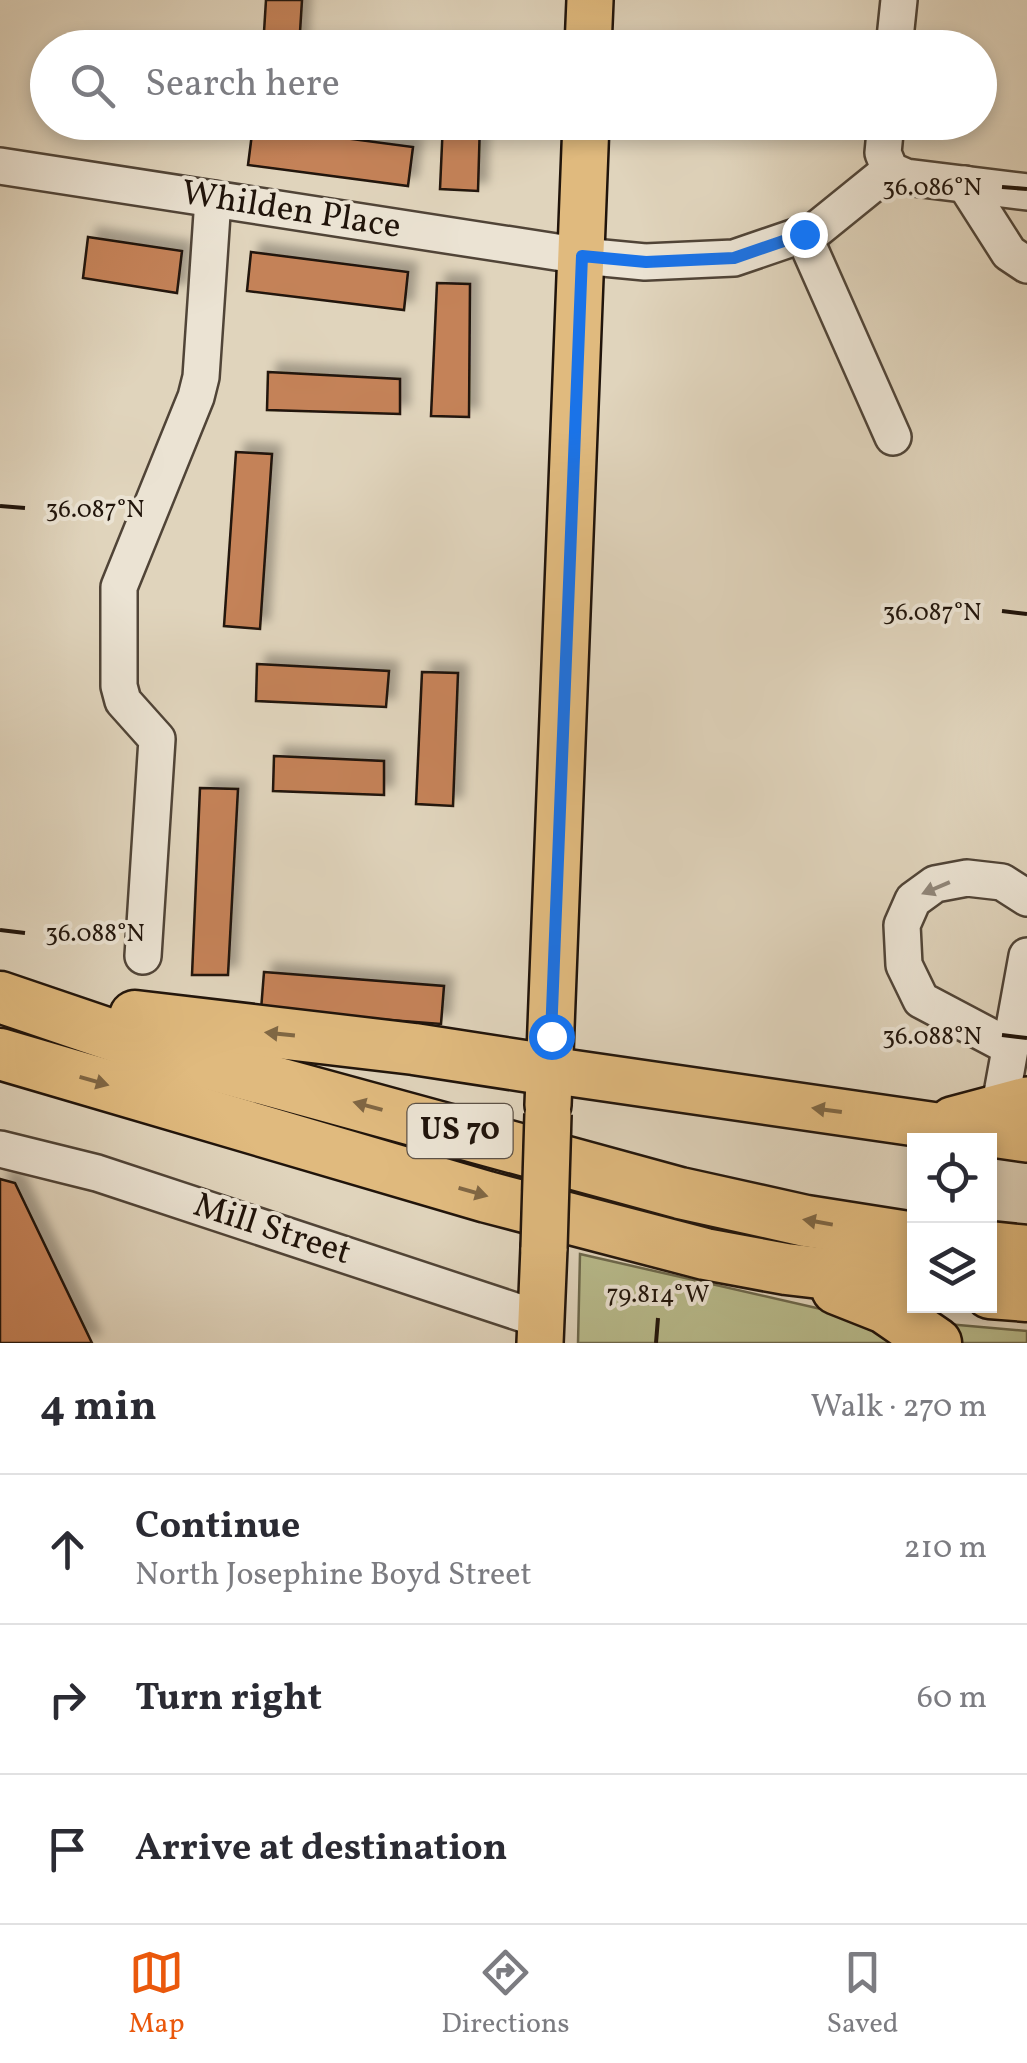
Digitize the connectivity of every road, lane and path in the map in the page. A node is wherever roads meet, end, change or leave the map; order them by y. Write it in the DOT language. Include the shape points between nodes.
graph roads {
  1 [pos="590,0"];
  2 [pos="899,0"];
  3 [pos="589,30"];
  4 [pos="896,30"];
  5 [pos="585,140"];
  6 [pos="884,140"];
  7 [pos="0,166"];
  8 [pos="890,170"];
  9 [pos="965,184"];
  10 [pos="1027,192"];
  11 [pos="213,199"];
  12 [pos="804,234"];
  13 [pos="582,256"];
  14 [pos="1027,265"];
  15 [pos="893,436"];
  16 [pos="1027,898"];
  17 [pos="143,956"];
  18 [pos="1027,956"];
  19 [pos="5,999"];
  20 [pos="1010,1047"];
  21 [pos="0,1054"];
  22 [pos="549,1092"];
  23 [pos="1018,1116"];
  24 [pos="0,1149"];
  25 [pos="907,1237"];
  26 [pos="997,1248"];
  27 [pos="1027,1251"];
  28 [pos="786,1269"];
  29 [pos="907,1283"];
  30 [pos="997,1294"];
  31 [pos="1027,1296"];
  32 [pos="541,1332"];
  33 [pos="936,1343"];
  1 -- 3 [label="main road"];
  2 -- 4 [label="street"];
  5 -- 13 [label="main road"];
  6 -- 8 [label="street"];
  7 -- 11 [label="street, Whilden Place"];
  8 -- 9 [label="street"];
  8 -- 12 [label="street, Whilden Place"];
  9 -- 10 [label="street"];
  9 -- 14 [label="street" via="1009,253"];
  11 -- 13 [label="street, Whilden Place"];
  11 -- 17 [label="street" via="201,378 119,587 119,686 123,701 157,738"];
  12 -- 13 [label="street, Whilden Place" via="734,258 646,262"];
  12 -- 15 [label="street"];
  13 -- 22 [label="main road"];
  16 -- 20 [label="street, one-way" via="1002,882 967,878 935,884 912,900 902,926 904,965 921,1000"];
  18 -- 20 [label="street"];
  22 -- 19 [label="highway, one-way" via="414,1049"];
  25 -- 19 [label="highway, US 70, one-way" via="680,1193 150,1048"];
  20 -- 23 [label="street"];
  21 -- 28 [label="highway, US 70, one-way" via="487,1197"];
  23 -- 22 [label="main road, one-way" via="924,1124"];
  22 -- 32 [label="main road, bridge"];
  24 -- 32 [label="street, Mill Street" via="97,1173"];
  26 -- 27 [label="highway"];
  28 -- 29 [label="highway, US 70"];
  28 -- 33 [label="highway" via="885,1308"];
  30 -- 31 [label="highway"];
}
